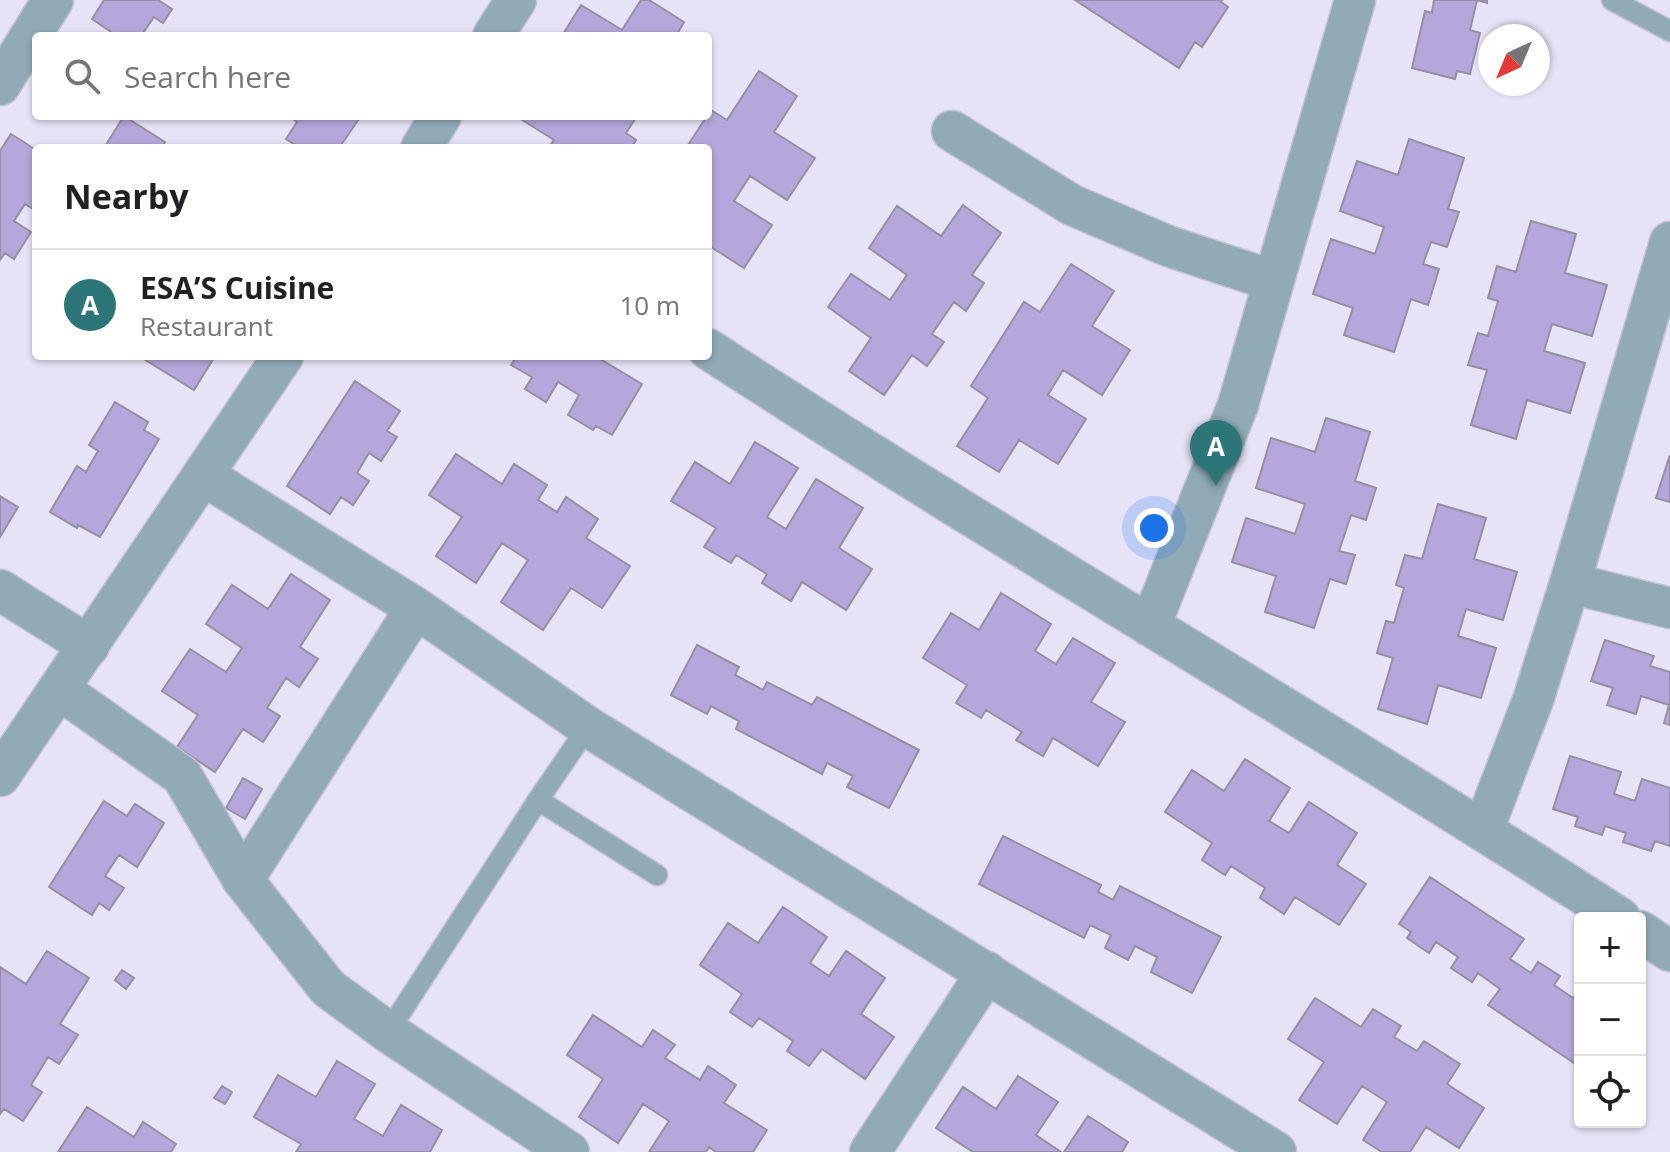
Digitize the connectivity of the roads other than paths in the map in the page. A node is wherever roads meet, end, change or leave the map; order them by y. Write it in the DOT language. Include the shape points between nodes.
graph roads {
  1 [pos="53,0"];
  2 [pos="516,0"];
  3 [pos="1355,0"];
  4 [pos="1612,0"];
  5 [pos="1670,31"];
  6 [pos="33,32"];
  7 [pos="496,32"];
  8 [pos="32,34"];
  9 [pos="0,85"];
  10 [pos="438,120"];
  11 [pos="952,131"];
  12 [pos="424,144"];
  13 [pos="1670,242"];
  14 [pos="1274,281"];
  15 [pos="712,352"];
  16 [pos="280,360"];
  17 [pos="203,475"];
  18 [pos="1570,583"];
  19 [pos="0,590"];
  20 [pos="416,608"];
  21 [pos="1670,608"];
  22 [pos="1150,626"];
  23 [pos="89,646"];
  24 [pos="59,689"];
  25 [pos="588,727"];
  26 [pos="0,776"];
  27 [pos="538,800"];
  28 [pos="1483,830"];
  29 [pos="657,875"];
  30 [pos="243,880"];
  31 [pos="1611,912"];
  32 [pos="1646,935"];
  33 [pos="1670,951"];
  34 [pos="987,972"];
  35 [pos="388,1032"];
  36 [pos="569,1152"];
  37 [pos="870,1152"];
  38 [pos="1276,1152"];
  1 -- 6 [label="street"];
  2 -- 7 [label="street"];
  3 -- 14 [label="street"];
  4 -- 5 [label="lane"];
  8 -- 9 [label="street"];
  10 -- 12 [label="street"];
  11 -- 14 [label="street" via="1072,205 1168,246"];
  13 -- 18 [label="street"];
  14 -- 22 [label="street" via="1238,405"];
  15 -- 22 [label="street"];
  16 -- 17 [label="street"];
  17 -- 20 [label="street"];
  17 -- 23 [label="street"];
  18 -- 21 [label="street"];
  18 -- 28 [label="street"];
  19 -- 23 [label="street"];
  20 -- 25 [label="street"];
  20 -- 30 [label="street"];
  22 -- 28 [label="street"];
  23 -- 24 [label="street"];
  24 -- 26 [label="street"];
  24 -- 30 [label="street" via="182,776"];
  25 -- 27 [label="lane"];
  25 -- 34 [label="street"];
  27 -- 29 [label="lane"];
  27 -- 35 [label="lane"];
  28 -- 31 [label="street"];
  30 -- 35 [label="street" via="328,988"];
  32 -- 33 [label="street"];
  34 -- 37 [label="street"];
  34 -- 38 [label="street"];
  35 -- 36 [label="street"];
}
